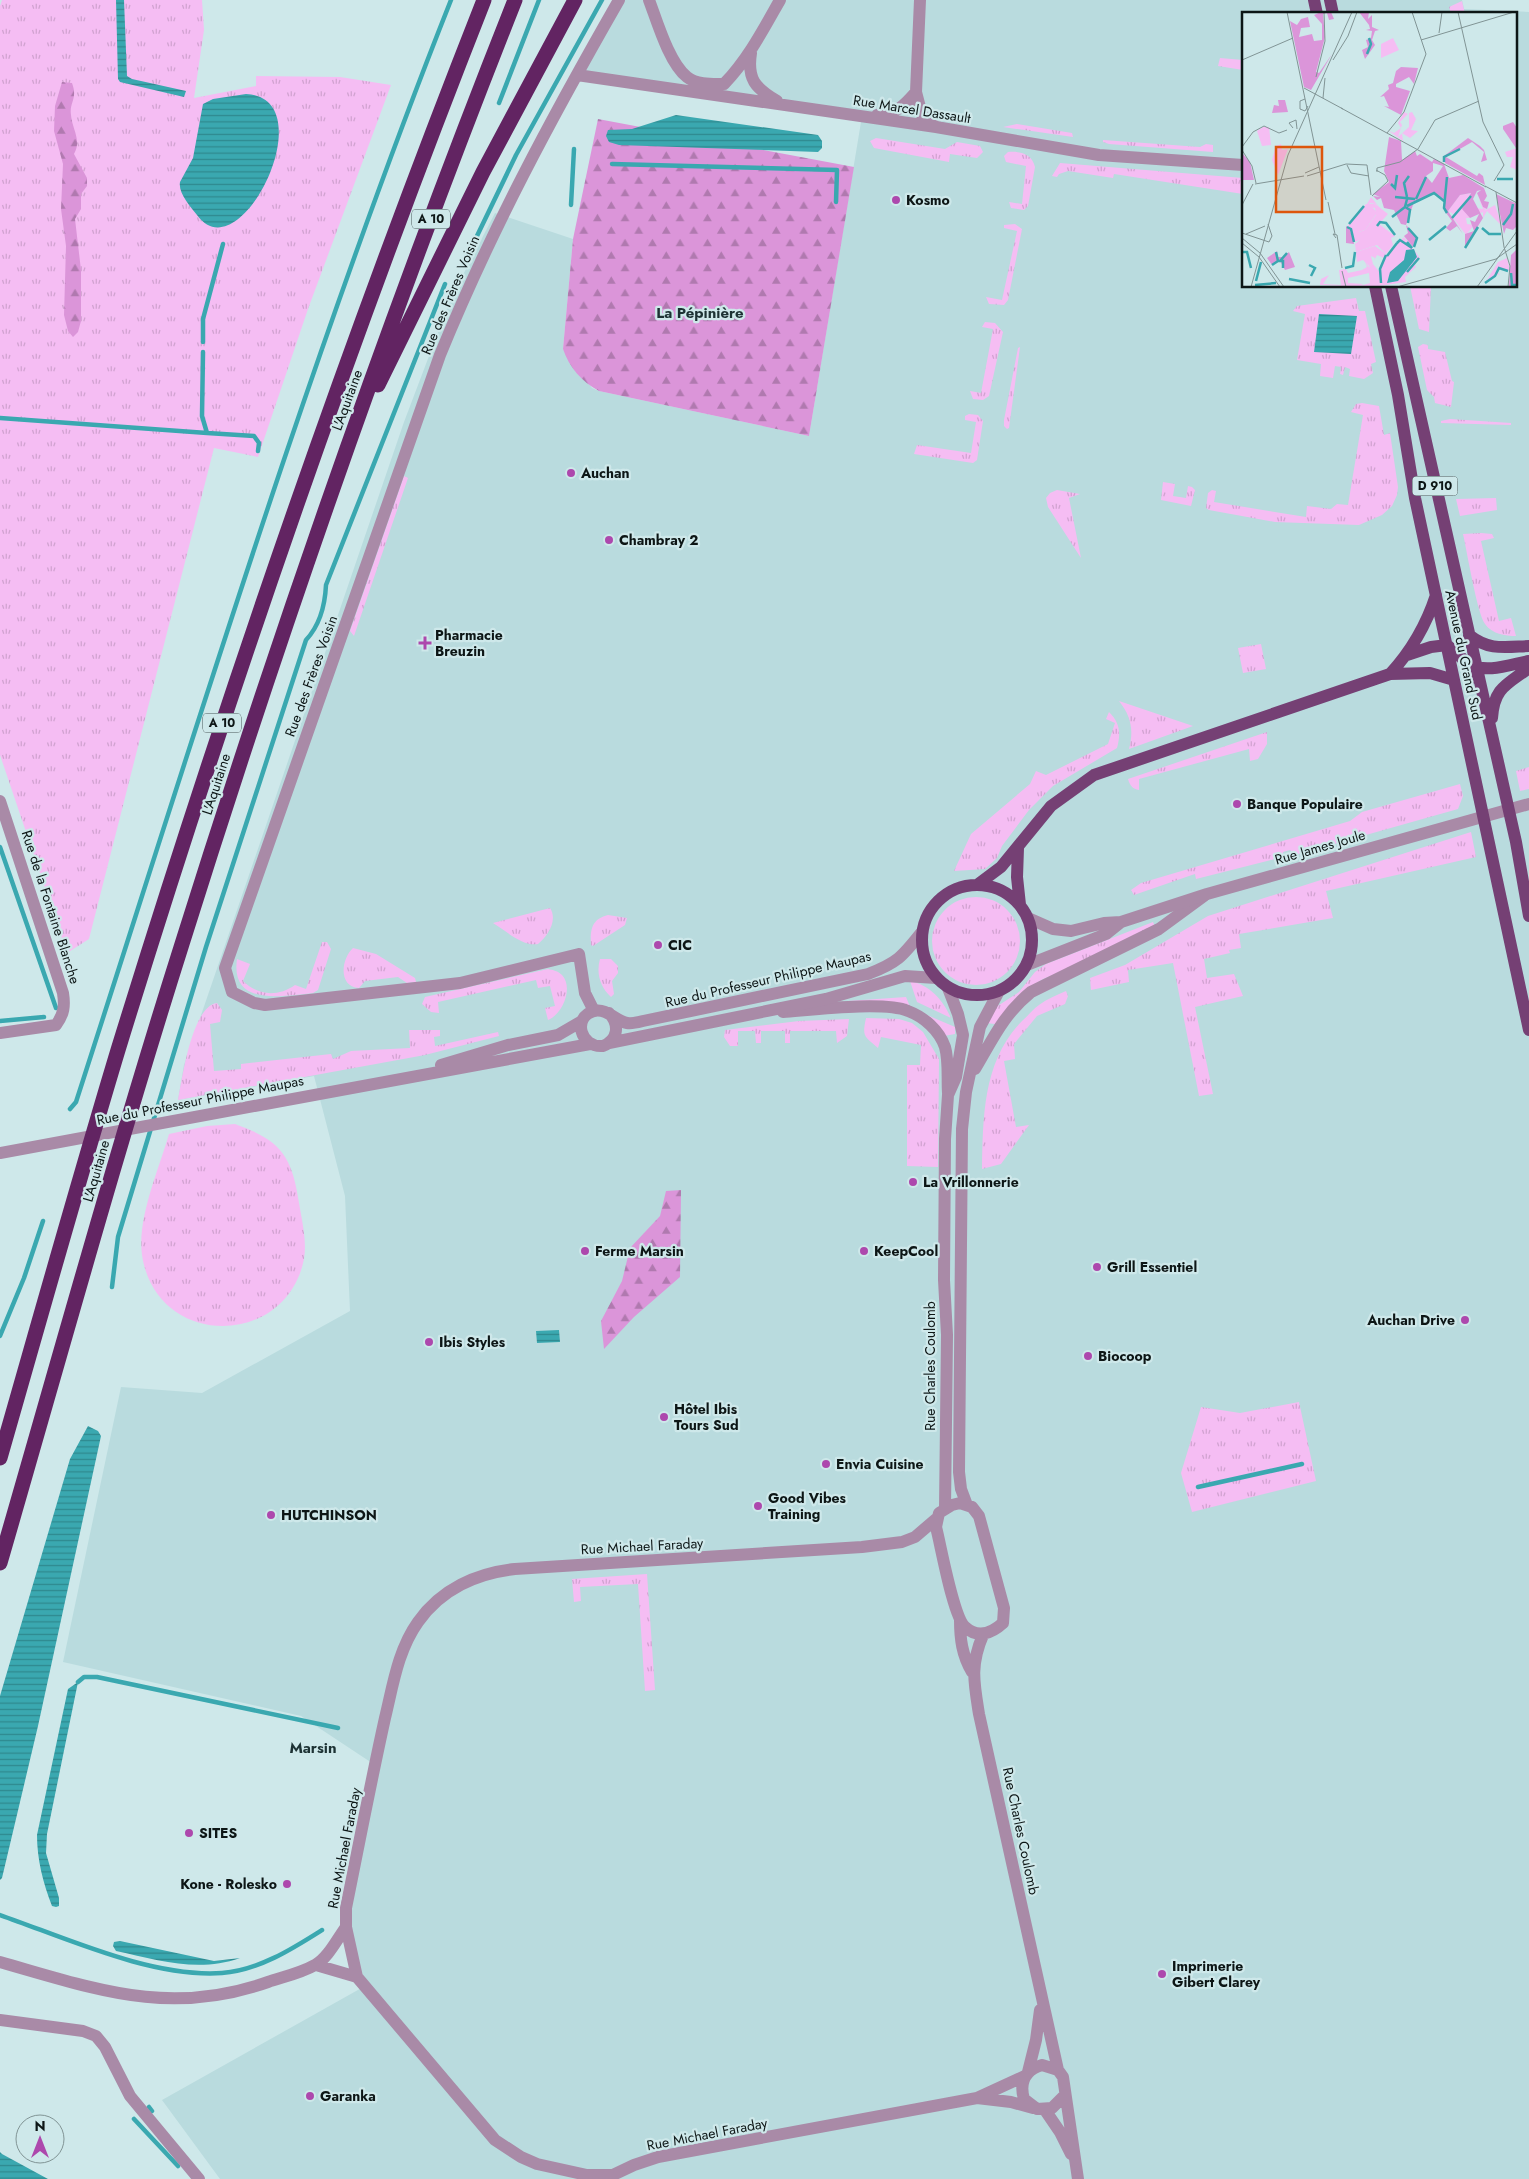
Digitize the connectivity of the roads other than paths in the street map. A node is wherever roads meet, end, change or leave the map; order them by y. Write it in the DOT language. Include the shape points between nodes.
graph roads {
  1 [pos="484,0"];
  2 [pos="515,0"];
  3 [pos="575,0"];
  4 [pos="620,0"];
  5 [pos="649,0"];
  6 [pos="780,0"];
  7 [pos="920,0"];
  8 [pos="751,51"];
  9 [pos="576,75"];
  10 [pos="916,92"];
  11 [pos="784,105"];
  12 [pos="862,116"];
  13 [pos="936,127"];
  14 [pos="1242,165"];
  15 [pos="1375,288"];
  16 [pos="1391,288"];
  17 [pos="350,440"];
  18 [pos="1436,595"];
  19 [pos="1469,635"];
  20 [pos="1447,645"];
  21 [pos="1529,646"];
  22 [pos="1407,655"];
  23 [pos="1529,661"];
  24 [pos="1477,668"];
  25 [pos="1529,668"];
  26 [pos="1390,674"];
  27 [pos="1454,680"];
  28 [pos="1480,684"];
  29 [pos="1491,730"];
  30 [pos="0,801"];
  31 [pos="1529,804"];
  32 [pos="1018,848"];
  33 [pos="977,885"];
  34 [pos="1207,894"];
  35 [pos="1020,905"];
  36 [pos="1529,916"];
  37 [pos="1028,918"];
  38 [pos="1121,922"];
  39 [pos="921,933"];
  40 [pos="1027,965"];
  41 [pos="936,978"];
  42 [pos="948,988"];
  43 [pos="999,991"];
  44 [pos="594,1011"];
  45 [pos="609,1014"];
  46 [pos="760,1014"];
  47 [pos="582,1021"];
  48 [pos="1529,1030"];
  49 [pos="0,1033"];
  50 [pos="609,1043"];
  51 [pos="590,1044"];
  52 [pos="405,1077"];
  53 [pos="970,1078"];
  54 [pos="948,1095"];
  55 [pos="0,1153"];
  56 [pos="0,1458"];
  57 [pos="968,1505"];
  58 [pos="944,1509"];
  59 [pos="936,1519"];
  60 [pos="0,1563"];
  61 [pos="960,1620"];
  62 [pos="983,1634"];
  63 [pos="972,1672"];
  64 [pos="346,1927"];
  65 [pos="0,1962"];
  66 [pos="316,1965"];
  67 [pos="356,1977"];
  68 [pos="1041,1998"];
  69 [pos="0,2020"];
  70 [pos="1058,2070"];
  71 [pos="1027,2074"];
  72 [pos="1065,2095"];
  73 [pos="977,2098"];
  74 [pos="1041,2109"];
  75 [pos="1076,2165"];
  76 [pos="613,2177"];
  77 [pos="199,2179"];
  78 [pos="1078,2179"];
  1 -- 56 [label="highway, L'Aquitaine / A 10" via="345,368 230,699 118,1052"];
  2 -- 17 [label="highway, L'Aquitaine / A 10"];
  3 -- 17 [label="highway" via="483,172 416,313"];
  4 -- 9 [label="street, Rue des Frères Voisin"];
  5 -- 8 [label="street" via="670,53 687,78 705,85 724,84"];
  6 -- 8 [label="street"];
  7 -- 10 [label="street"];
  8 -- 11 [label="street" via="751,78 764,93"];
  9 -- 11 [label="street, Rue Marcel Dassault"];
  9 -- 44 [label="street, Rue des Frères Voisin" via="515,188 468,285 440,355 224,968 232,992 241,998 265,1004 460,983 580,954 585,993"];
  10 -- 12 [label="street" via="904,107 893,113"];
  10 -- 13 [label="street" via="922,115"];
  11 -- 12 [label="street, Rue Marcel Dassault"];
  12 -- 13 [label="street, Rue Marcel Dassault"];
  13 -- 14 [label="street, Rue Marcel Dassault" via="1099,155"];
  15 -- 18 [label="main road, Avenue du Grand Sud / D 910"];
  16 -- 19 [label="main road, Avenue du Grand Sud / D 910"];
  17 -- 60 [label="highway, L'Aquitaine / A 10" via="181,946"];
  18 -- 20 [label="main road, Avenue du Grand Sud / D 910"];
  18 -- 22 [label="main road" via="1428,620"];
  19 -- 21 [label="main road" via="1490,647"];
  19 -- 24 [label="main road, Avenue du Grand Sud / D 910"];
  20 -- 22 [label="main road"];
  20 -- 24 [label="main road"];
  20 -- 27 [label="main road, Avenue du Grand Sud / D 910"];
  20 -- 28 [label="main road" via="1464,660"];
  22 -- 26 [label="main road"];
  23 -- 24 [label="main road"];
  24 -- 28 [label="main road, Avenue du Grand Sud / D 910"];
  25 -- 29 [label="main road" via="1502,688 1493,702"];
  26 -- 27 [label="main road" via="1430,674"];
  26 -- 32 [label="main road" via="1094,775 1051,806"];
  27 -- 48 [label="main road, Avenue du Grand Sud / D 910"];
  28 -- 29 [label="main road, Avenue du Grand Sud / D 910"];
  29 -- 36 [label="main road, Avenue du Grand Sud / D 910"];
  30 -- 49 [label="street, Rue de la Fontaine Blanche" via="65,1006 56,1025"];
  31 -- 34 [label="street, Rue James Joule"];
  32 -- 33 [label="main road" via="1001,867"];
  32 -- 35 [label="main road"];
  33 -- 35 [label="main road" via="993,887"];
  33 -- 39 [label="main road" via="958,888 940,898 931,909"];
  34 -- 38 [label="street, Rue James Joule"];
  34 -- 53 [label="street" via="1159,929 1031,992 996,1029"];
  35 -- 37 [label="main road"];
  37 -- 38 [label="street, Rue James Joule" via="1053,929 1071,931"];
  37 -- 40 [label="main road" via="1032,950"];
  38 -- 40 [label="street, Rue James Joule" via="1106,934"];
  39 -- 41 [label="main road" via="922,949"];
  39 -- 45 [label="street, Rue du Professeur Philippe Maupas" via="890,966 868,974 643,1021 627,1023"];
  40 -- 43 [label="main road"];
  41 -- 42 [label="main road"];
  41 -- 46 [label="street, Rue du Professeur Philippe Maupas" via="905,976"];
  42 -- 43 [label="main road" via="982,996"];
  42 -- 54 [label="street, Rue Charles Coulomb" via="963,1036 956,1077"];
  43 -- 53 [label="street, Rue Charles Coulomb" via="980,1027"];
  44 -- 45 [label="street"];
  44 -- 47 [label="street"];
  45 -- 50 [label="street" via="616,1028"];
  46 -- 50 [label="street, Rue du Professeur Philippe Maupas"];
  46 -- 54 [label="street, Rue du Professeur Philippe Maupas" via="859,1008 908,1011 928,1022 940,1037 946,1056"];
  47 -- 51 [label="street" via="581,1031"];
  47 -- 52 [label="street, Rue du Professeur Philippe Maupas" via="558,1036 508,1045"];
  50 -- 51 [label="street"];
  51 -- 52 [label="street, Rue du Professeur Philippe Maupas" via="498,1063"];
  52 -- 55 [label="street, Rue du Professeur Philippe Maupas"];
  53 -- 57 [label="street, Rue Charles Coulomb" via="962,1129 959,1353 959,1472 961,1489"];
  54 -- 58 [label="street, Rue Charles Coulomb" via="944,1139 944,1280 948,1335"];
  57 -- 58 [label="street"];
  57 -- 62 [label="street, Rue Charles Coulomb" via="979,1516 1004,1608 1002,1623"];
  58 -- 59 [label="street"];
  59 -- 61 [label="street, Rue Charles Coulomb"];
  59 -- 64 [label="street, Rue Michael Faraday" via="915,1537 895,1543 841,1550 515,1569 481,1576 455,1587 428,1610 402,1651 373,1774 346,1908"];
  61 -- 62 [label="street" via="972,1632"];
  61 -- 63 [label="street, Rue Charles Coulomb" via="960,1638"];
  62 -- 63 [label="street, Rue Charles Coulomb"];
  63 -- 68 [label="street, Rue Charles Coulomb"];
  64 -- 66 [label="street"];
  64 -- 67 [label="street, Rue Michael Faraday"];
  65 -- 66 [label="street" via="128,1996 166,2000 241,1991"];
  66 -- 67 [label="street"];
  67 -- 76 [label="street, Rue Michael Faraday" via="495,2140 521,2157 543,2166"];
  68 -- 70 [label="street, Rue Charles Coulomb"];
  68 -- 71 [label="street, Rue Charles Coulomb" via="1036,2040"];
  69 -- 77 [label="street" via="83,2031 96,2036 130,2096"];
  70 -- 71 [label="street" via="1042,2066"];
  70 -- 72 [label="street, Rue Charles Coulomb" via="1064,2078"];
  71 -- 73 [label="street, Rue Michael Faraday"];
  71 -- 74 [label="street, Rue Charles Coulomb" via="1022,2083 1024,2099"];
  72 -- 74 [label="street" via="1060,2103"];
  72 -- 75 [label="street, Rue Charles Coulomb"];
  73 -- 74 [label="street, Rue Michael Faraday"];
  73 -- 76 [label="street, Rue Michael Faraday" via="658,2157"];
  74 -- 75 [label="street, Rue Charles Coulomb" via="1060,2132"];
  75 -- 78 [label="street, Rue Charles Coulomb"];
}
